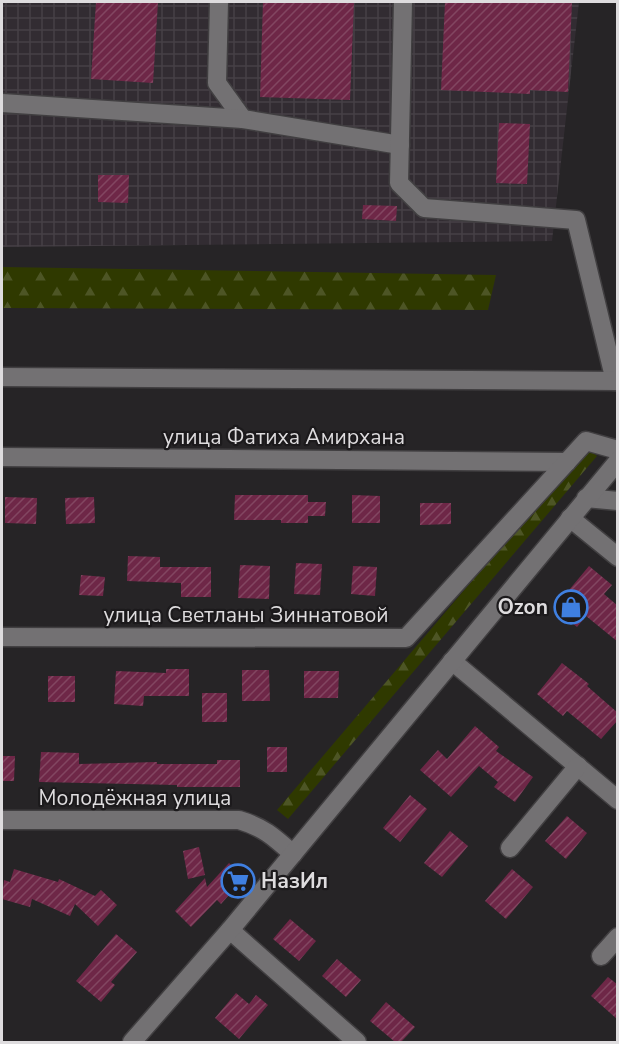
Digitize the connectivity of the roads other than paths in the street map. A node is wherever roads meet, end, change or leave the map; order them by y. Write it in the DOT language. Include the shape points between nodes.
graph roads {
  1 [pos="219,2"];
  2 [pos="403,2"];
  3 [pos="2,102"];
  4 [pos="243,119"];
  5 [pos="400,145"];
  6 [pos="2,377"];
  7 [pos="616,381"];
  8 [pos="618,450"];
  9 [pos="2,457"];
  10 [pos="618,461"];
  11 [pos="567,462"];
  12 [pos="586,498"];
  13 [pos="618,501"];
  14 [pos="570,518"];
  15 [pos="618,557"];
  16 [pos="2,637"];
  17 [pos="452,661"];
  18 [pos="578,766"];
  19 [pos="618,800"];
  20 [pos="2,820"];
  21 [pos="510,848"];
  22 [pos="293,854"];
  23 [pos="230,930"];
  24 [pos="618,937"];
  25 [pos="601,956"];
  26 [pos="132,1042"];
  27 [pos="357,1042"];
  1 -- 4 [label="street" via="217,83"];
  2 -- 5 [label="street"];
  3 -- 4 [label="street"];
  4 -- 5 [label="street"];
  5 -- 7 [label="street" via="399,183 423,208 576,220"];
  6 -- 7 [label="street"];
  8 -- 11 [label="street, улица Светланы Зиннатовой" via="586,441"];
  9 -- 11 [label="street, улица Фатиха Амирхана"];
  10 -- 12 [label="street"];
  11 -- 16 [label="street, улица Светланы Зиннатовой" via="406,638"];
  12 -- 13 [label="street"];
  12 -- 14 [label="street"];
  14 -- 15 [label="street"];
  14 -- 17 [label="street"];
  17 -- 18 [label="street"];
  17 -- 22 [label="street"];
  18 -- 19 [label="street"];
  18 -- 21 [label="street"];
  20 -- 22 [label="street, Молодёжная улица" via="239,820 271,834"];
  22 -- 23 [label="street"];
  23 -- 26 [label="street"];
  23 -- 27 [label="street"];
  24 -- 25 [label="street"];
}
